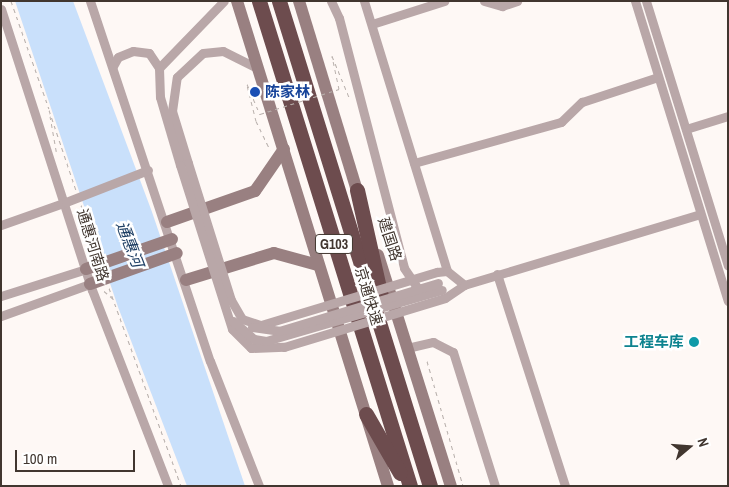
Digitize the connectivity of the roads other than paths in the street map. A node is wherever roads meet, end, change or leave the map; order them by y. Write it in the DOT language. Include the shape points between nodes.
graph roads {
  1 [pos="90,1"];
  2 [pos="224,1"];
  3 [pos="237,1"];
  4 [pos="258,1"];
  5 [pos="279,1"];
  6 [pos="299,1"];
  7 [pos="331,1"];
  8 [pos="364,1"];
  9 [pos="444,1"];
  10 [pos="484,1"];
  11 [pos="517,1"];
  12 [pos="635,1"];
  13 [pos="648,2"];
  14 [pos="1,9"];
  15 [pos="372,24"];
  16 [pos="113,66"];
  17 [pos="159,68"];
  18 [pos="259,70"];
  19 [pos="658,77"];
  20 [pos="728,116"];
  21 [pos="686,129"];
  22 [pos="284,149"];
  23 [pos="414,163"];
  24 [pos="184,164"];
  25 [pos="148,170"];
  26 [pos="357,190"];
  27 [pos="66,202"];
  28 [pos="700,214"];
  29 [pos="167,222"];
  30 [pos="1,225"];
  31 [pos="172,239"];
  32 [pos="177,254"];
  33 [pos="318,266"];
  34 [pos="728,266"];
  35 [pos="86,268"];
  36 [pos="447,271"];
  37 [pos="497,274"];
  38 [pos="186,280"];
  39 [pos="464,285"];
  40 [pos="91,286"];
  41 [pos="419,290"];
  42 [pos="442,290"];
  43 [pos="1,296"];
  44 [pos="728,301"];
  45 [pos="1,316"];
  46 [pos="242,319"];
  47 [pos="408,348"];
  48 [pos="408,412"];
  49 [pos="366,414"];
  50 [pos="168,486"];
  51 [pos="259,486"];
  52 [pos="388,486"];
  53 [pos="408,486"];
  54 [pos="430,486"];
  55 [pos="451,486"];
  56 [pos="495,486"];
  57 [pos="565,486"];
  1 -- 16 [label="street"];
  2 -- 17 [label="street"];
  3 -- 18 [label="main road"];
  4 -- 53 [label="highway, 京通快速 / G103"];
  5 -- 48 [label="highway, 京通快速 / G103"];
  6 -- 26 [label="main road, 建国路"];
  7 -- 41 [label="street, bridge" via="340,18 404,268"];
  8 -- 15 [label="street, bridge"];
  9 -- 15 [label="street, bridge"];
  10 -- 11 [label="street" via="502,6"];
  12 -- 19 [label="street"];
  13 -- 21 [label="street"];
  14 -- 27 [label="street, 通惠河南路"];
  15 -- 23 [label="street, bridge"];
  16 -- 17 [label="street" via="118,57 133,51 149,53"];
  16 -- 25 [label="street"];
  17 -- 24 [label="street" via="160,97"];
  18 -- 22 [label="main road"];
  18 -- 24 [label="street" via="223,51 203,53 177,77 172,111"];
  19 -- 23 [label="street, bridge" via="582,102 561,122"];
  19 -- 28 [label="street"];
  20 -- 21 [label="street"];
  21 -- 34 [label="street"];
  22 -- 29 [label="main road" via="255,191"];
  22 -- 33 [label="main road"];
  23 -- 36 [label="street, bridge"];
  24 -- 42 [label="street, bridge" via="227,313 241,341 251,348 268,350"];
  24 -- 46 [label="street, bridge" via="231,300"];
  25 -- 27 [label="street, bridge"];
  25 -- 29 [label="street"];
  26 -- 47 [label="main road, 建国路"];
  26 -- 48 [label="highway"];
  27 -- 30 [label="street"];
  27 -- 35 [label="street, 通惠河南路"];
  28 -- 37 [label="street, bridge"];
  28 -- 44 [label="street"];
  29 -- 31 [label="street"];
  31 -- 32 [label="street"];
  31 -- 35 [label="main road, bridge"];
  32 -- 38 [label="street"];
  32 -- 40 [label="main road, bridge"];
  33 -- 38 [label="main road" via="274,253"];
  33 -- 49 [label="main road"];
  35 -- 40 [label="street, 通惠河南路"];
  35 -- 43 [label="street"];
  36 -- 39 [label="street, bridge"];
  36 -- 46 [label="street, bridge" via="270,325"];
  37 -- 39 [label="street, bridge"];
  37 -- 57 [label="street"];
  38 -- 51 [label="street" via="210,361"];
  39 -- 42 [label="street"];
  40 -- 45 [label="street"];
  40 -- 50 [label="street, 通惠河南路"];
  41 -- 42 [label="street, bridge"];
  41 -- 46 [label="street, bridge" via="279,331 260,331"];
  47 -- 55 [label="main road, 建国路"];
  47 -- 56 [label="street" via="433,342 453,352"];
  48 -- 54 [label="highway, 京通快速 / G103"];
  49 -- 52 [label="main road"];
  49 -- 53 [label="highway"];
}
